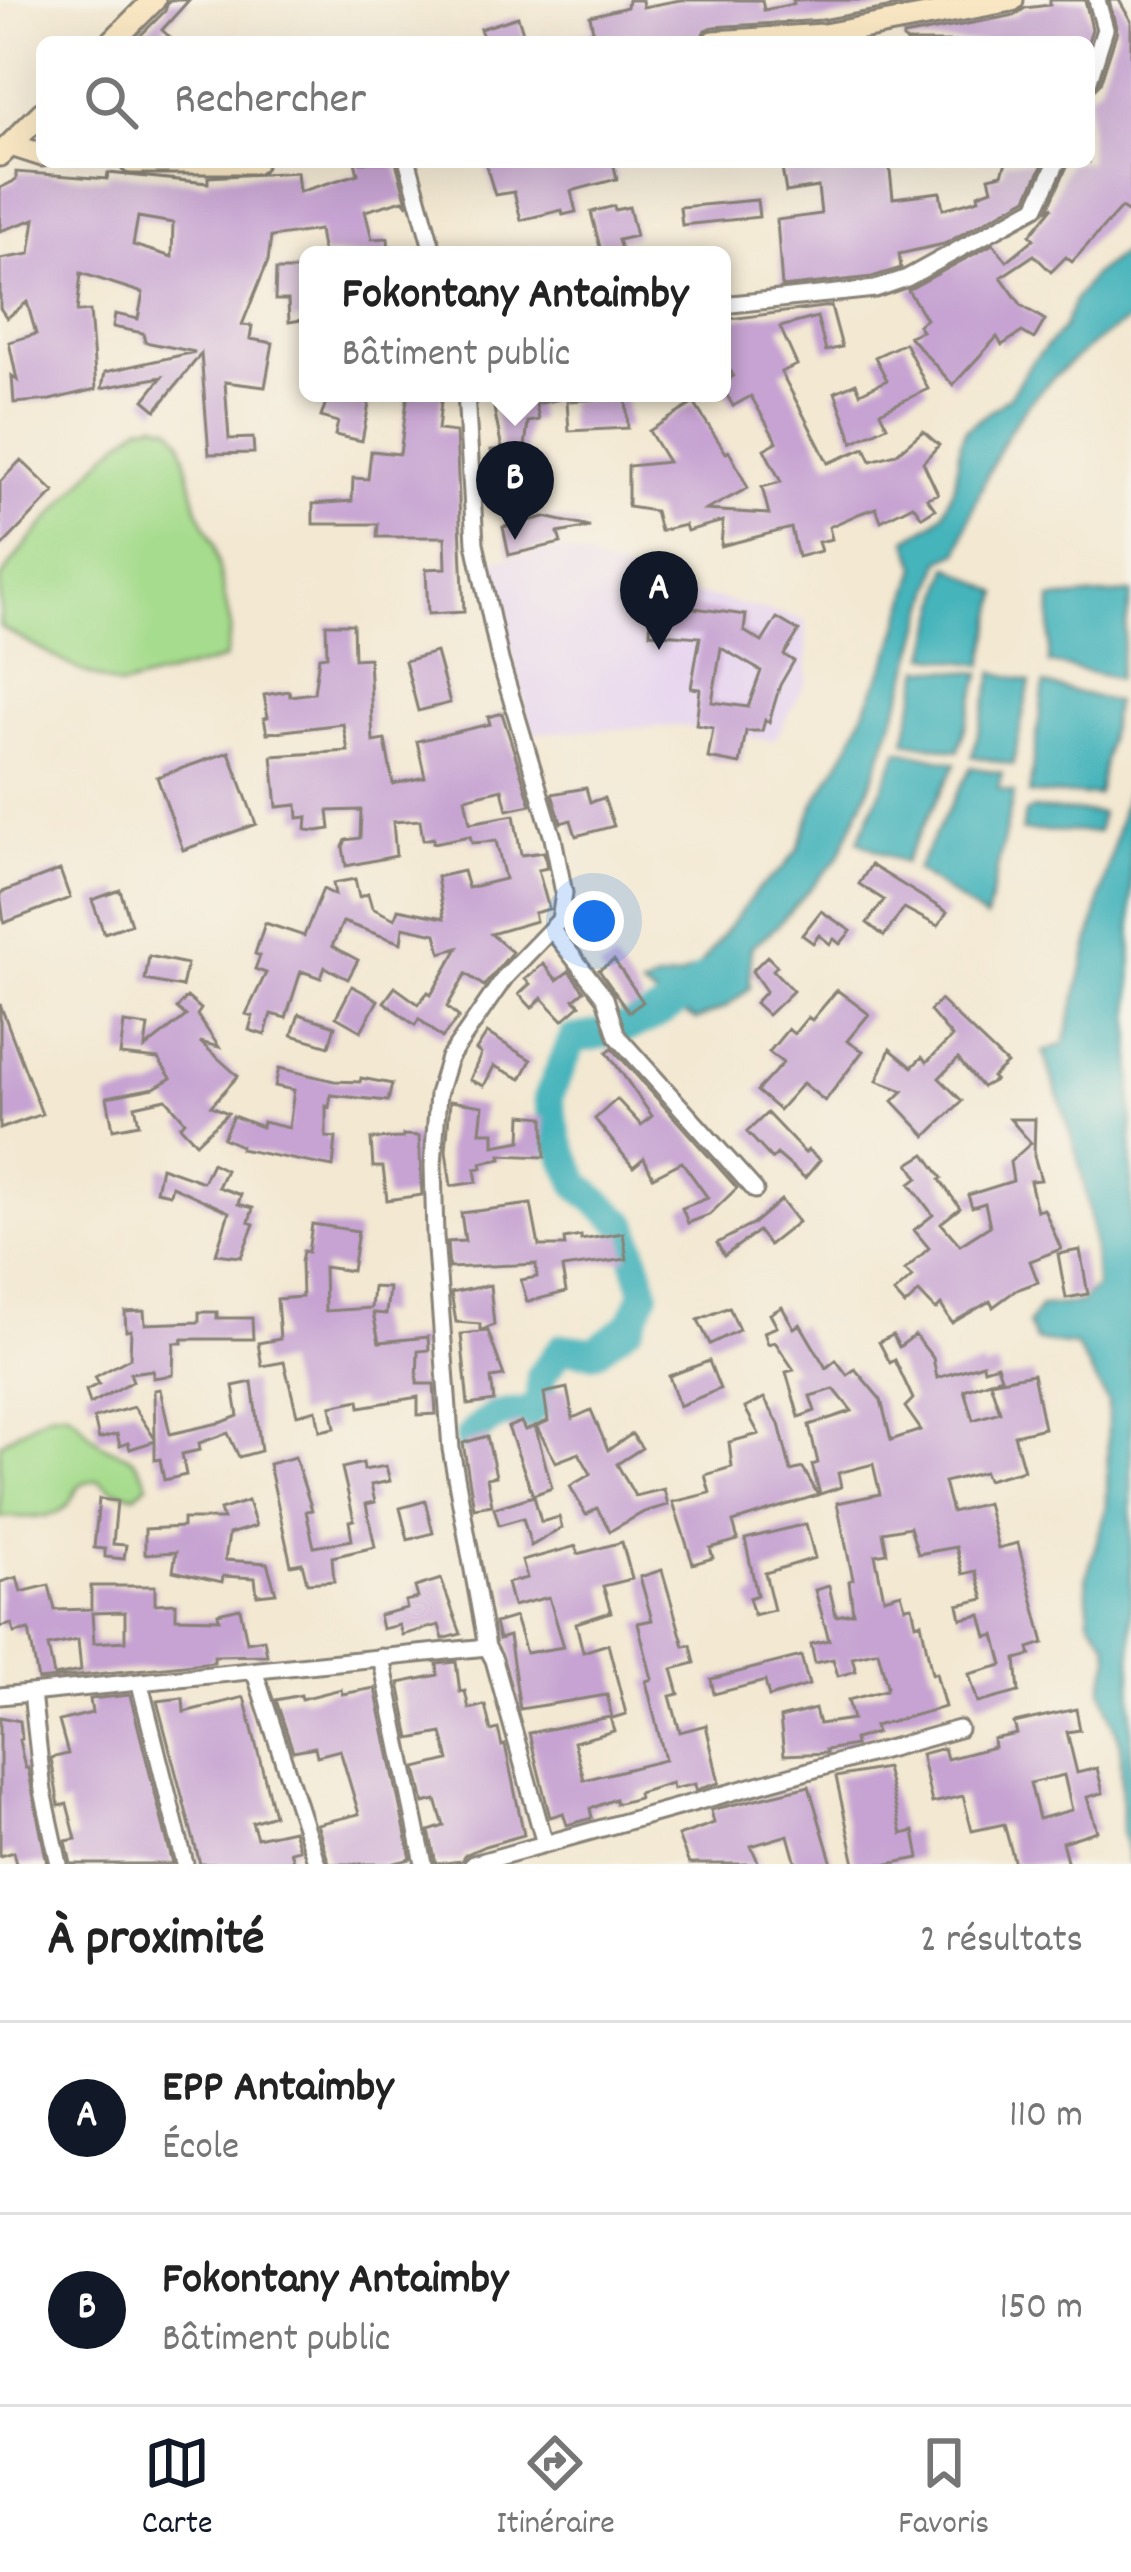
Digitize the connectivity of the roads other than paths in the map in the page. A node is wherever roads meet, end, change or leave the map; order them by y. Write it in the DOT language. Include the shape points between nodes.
graph roads {
  1 [pos="154,0"];
  2 [pos="1012,0"];
  3 [pos="1097,0"];
  4 [pos="118,36"];
  5 [pos="796,36"];
  6 [pos="1095,61"];
  7 [pos="36,119"];
  8 [pos="6,150"];
  9 [pos="36,154"];
  10 [pos="410,168"];
  11 [pos="1054,168"];
  12 [pos="431,246"];
  13 [pos="731,304"];
  14 [pos="467,402"];
  15 [pos="551,930"];
  16 [pos="755,1190"];
  17 [pos="487,1647"];
  18 [pos="381,1657"];
  19 [pos="255,1673"];
  20 [pos="140,1684"];
  21 [pos="32,1693"];
  22 [pos="0,1696"];
  23 [pos="959,1729"];
  24 [pos="544,1844"];
  25 [pos="59,1864"];
  26 [pos="185,1864"];
  27 [pos="317,1864"];
  28 [pos="424,1864"];
  29 [pos="472,1864"];
  1 -- 4 [label="street"];
  2 -- 5 [label="street"];
  3 -- 6 [label="street" via="1105,29"];
  7 -- 8 [label="street"];
  8 -- 9 [label="street"];
  10 -- 12 [label="street"];
  11 -- 13 [label="street" via="1036,207 907,278 875,289"];
  14 -- 15 [label="street" via="475,543 564,893"];
  15 -- 16 [label="street" via="605,998 616,1033"];
  15 -- 17 [label="street" via="505,977 449,1058 438,1094 435,1236 452,1454"];
  17 -- 18 [label="street"];
  17 -- 24 [label="street"];
  18 -- 19 [label="street"];
  18 -- 28 [label="street"];
  19 -- 20 [label="street"];
  19 -- 27 [label="street"];
  20 -- 21 [label="street"];
  20 -- 26 [label="street"];
  21 -- 22 [label="street"];
  21 -- 25 [label="street"];
  23 -- 24 [label="street"];
  24 -- 29 [label="street"];
}
